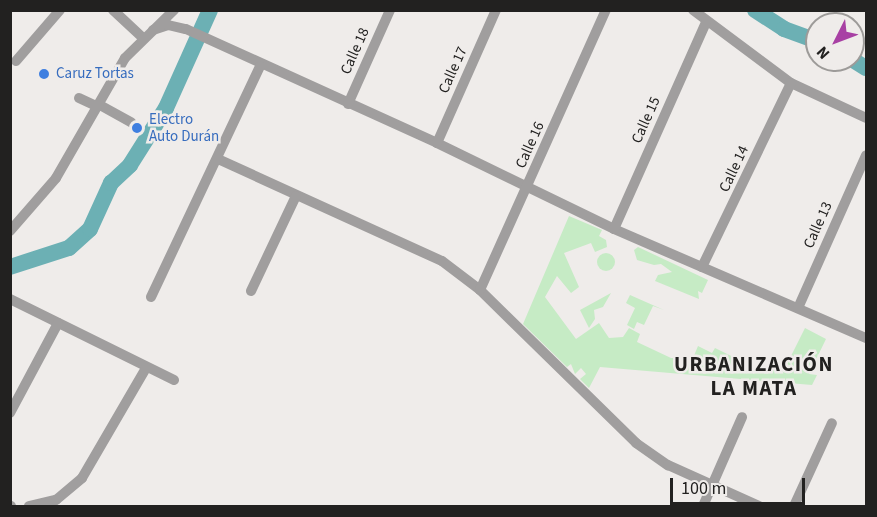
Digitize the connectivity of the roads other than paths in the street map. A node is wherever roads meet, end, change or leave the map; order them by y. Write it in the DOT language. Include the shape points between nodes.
graph roads {
  1 [pos="60,10"];
  2 [pos="113,10"];
  3 [pos="174,10"];
  4 [pos="390,10"];
  5 [pos="496,10"];
  6 [pos="606,10"];
  7 [pos="693,10"];
  8 [pos="706,22"];
  9 [pos="153,30"];
  10 [pos="144,39"];
  11 [pos="16,61"];
  12 [pos="260,66"];
  13 [pos="791,83"];
  14 [pos="79,98"];
  15 [pos="348,104"];
  16 [pos="97,105"];
  17 [pos="867,118"];
  18 [pos="131,122"];
  19 [pos="437,142"];
  20 [pos="867,155"];
  21 [pos="218,159"];
  22 [pos="528,186"];
  23 [pos="296,196"];
  24 [pos="614,229"];
  25 [pos="10,231"];
  26 [pos="702,267"];
  27 [pos="480,290"];
  28 [pos="251,291"];
  29 [pos="151,297"];
  30 [pos="10,299"];
  31 [pos="798,308"];
  32 [pos="58,323"];
  33 [pos="867,338"];
  34 [pos="146,368"];
  35 [pos="174,380"];
  36 [pos="10,413"];
  37 [pos="742,417"];
  38 [pos="832,423"];
  39 [pos="712,486"];
  40 [pos="29,507"];
  41 [pos="703,507"];
  42 [pos="759,507"];
  43 [pos="794,507"];
  1 -- 11 [label="street"];
  2 -- 10 [label="street"];
  3 -- 9 [label="street"];
  4 -- 15 [label="street, Calle 18"];
  5 -- 19 [label="street, Calle 17"];
  6 -- 22 [label="street, Calle 16"];
  7 -- 8 [label="street"];
  8 -- 13 [label="street"];
  8 -- 24 [label="street, Calle 15"];
  9 -- 10 [label="street"];
  9 -- 12 [label="street" via="168,25 186,29"];
  10 -- 16 [label="street" via="125,58"];
  12 -- 15 [label="street"];
  12 -- 21 [label="street"];
  13 -- 17 [label="street"];
  13 -- 26 [label="street, Calle 14"];
  14 -- 16 [label="street"];
  15 -- 19 [label="street"];
  16 -- 18 [label="street"];
  16 -- 25 [label="street" via="56,178"];
  19 -- 22 [label="street"];
  20 -- 31 [label="street, Calle 13"];
  21 -- 23 [label="street"];
  21 -- 29 [label="street"];
  22 -- 24 [label="street"];
  22 -- 27 [label="street, Calle 16"];
  23 -- 27 [label="street" via="442,261"];
  23 -- 28 [label="street"];
  24 -- 26 [label="street"];
  26 -- 31 [label="street"];
  27 -- 39 [label="street" via="636,442 668,465"];
  30 -- 32 [label="street"];
  31 -- 33 [label="street"];
  32 -- 34 [label="street"];
  32 -- 36 [label="street"];
  34 -- 35 [label="street"];
  34 -- 40 [label="street" via="82,478 56,500"];
  37 -- 39 [label="street"];
  38 -- 43 [label="street"];
  39 -- 41 [label="street"];
  39 -- 42 [label="street"];
}
